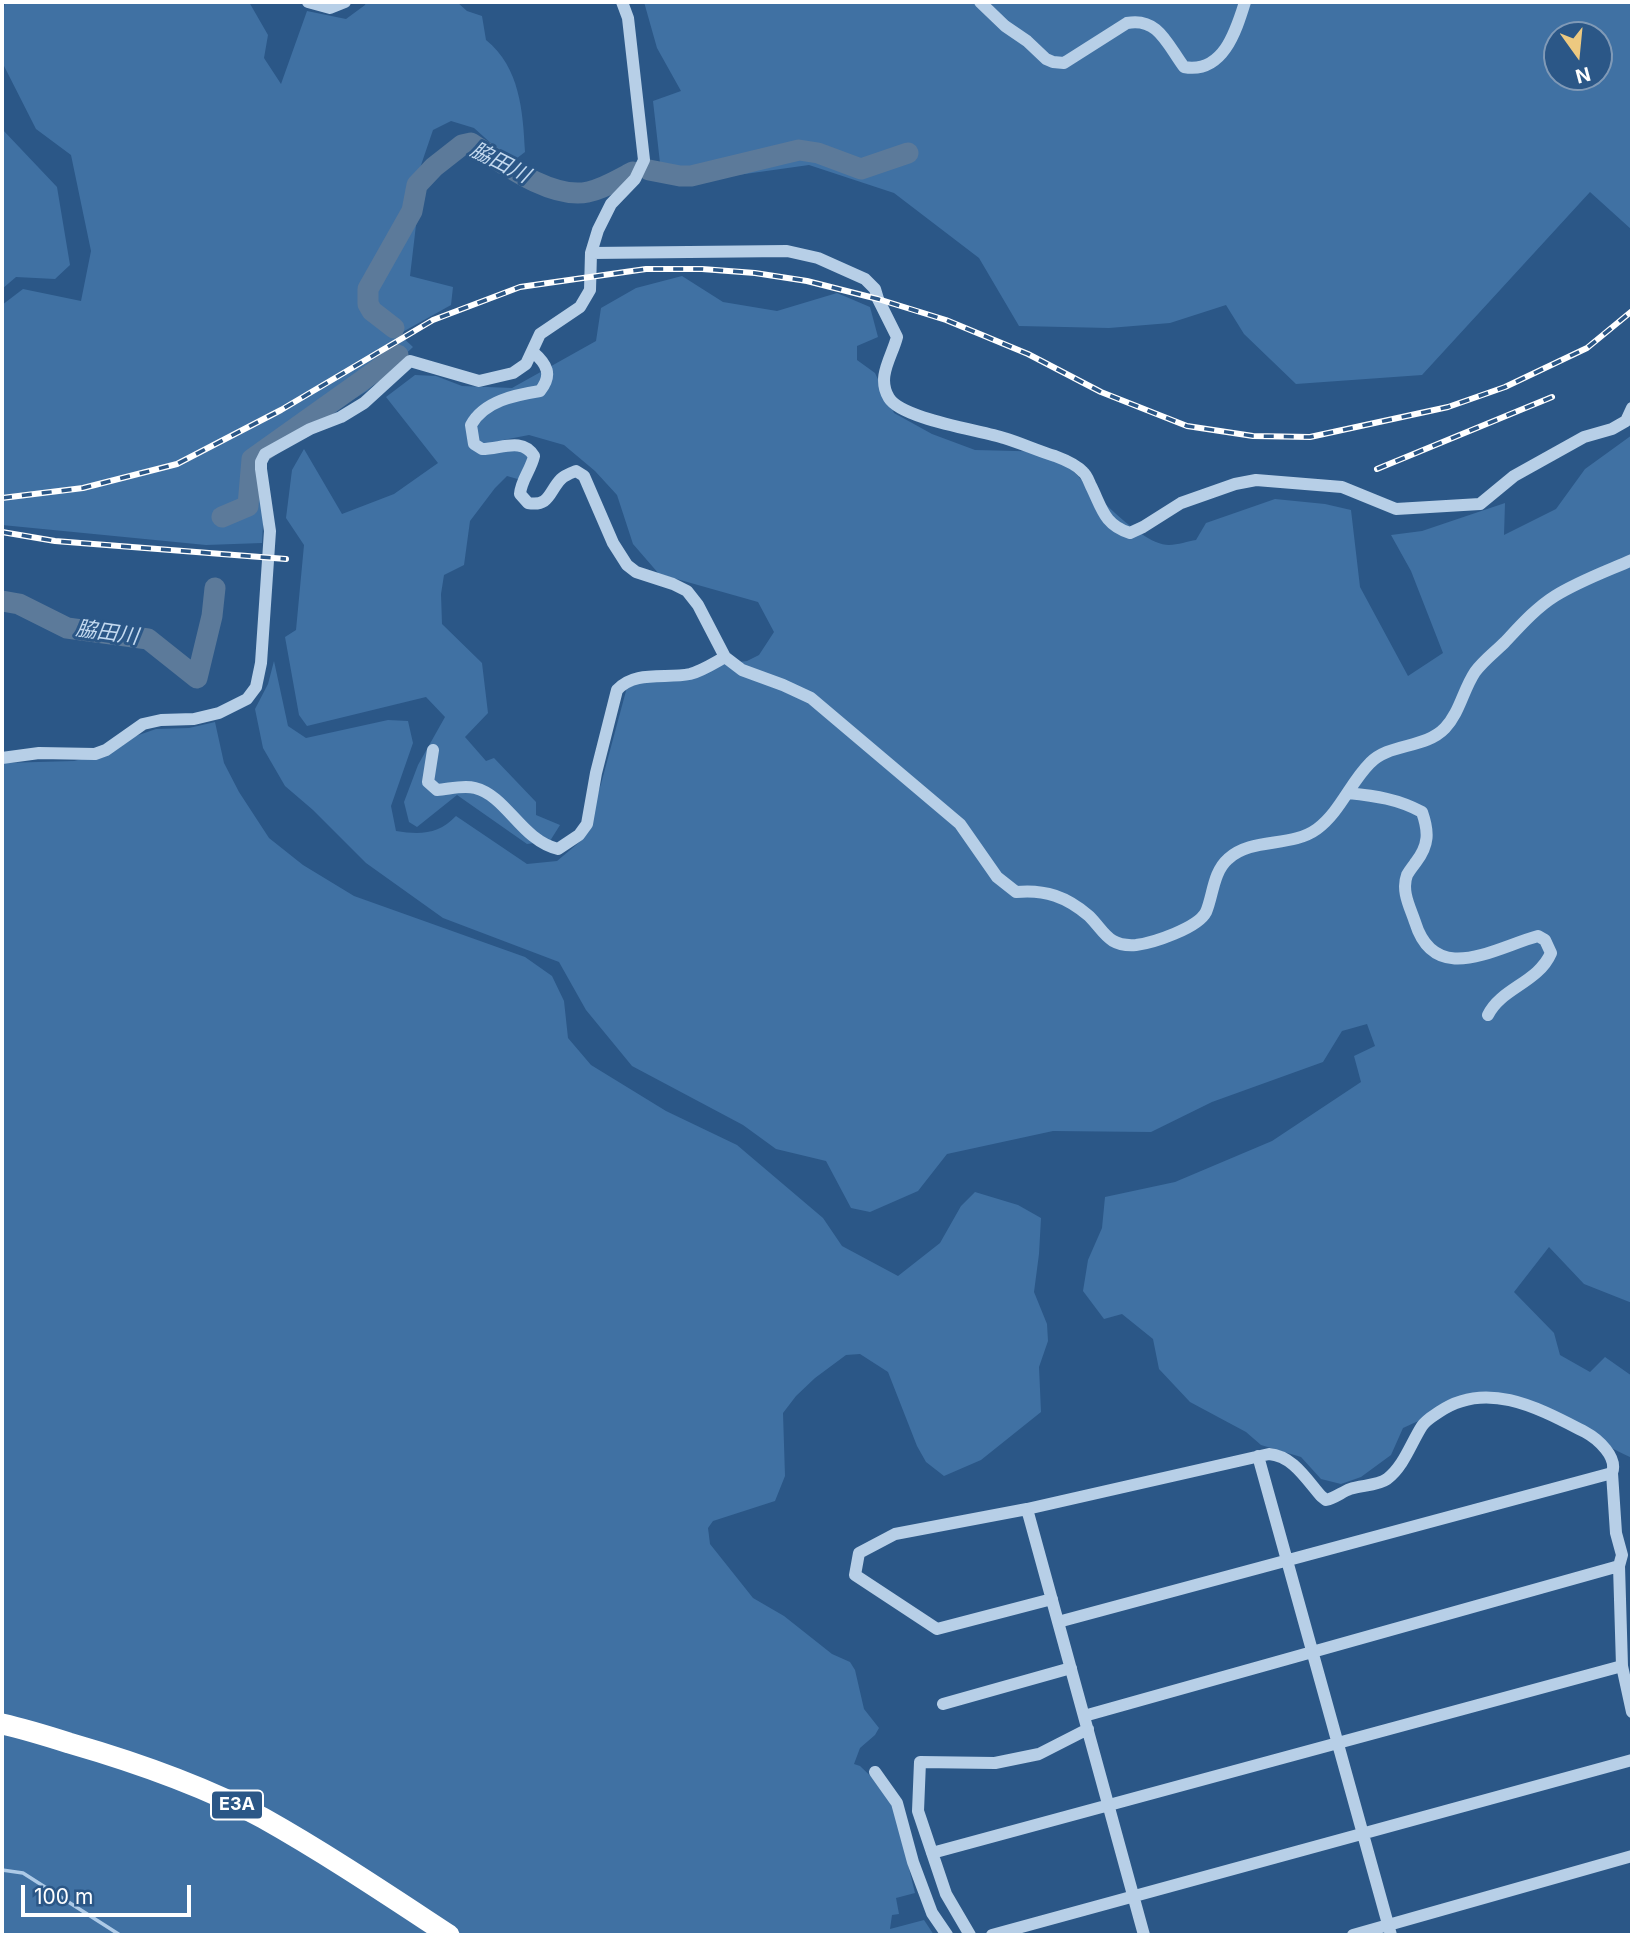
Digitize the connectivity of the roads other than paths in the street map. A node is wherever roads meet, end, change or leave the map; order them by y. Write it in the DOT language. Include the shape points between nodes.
graph roads {
  1 [pos="308,2"];
  2 [pos="345,2"];
  3 [pos="622,2"];
  4 [pos="980,2"];
  5 [pos="1245,2"];
  6 [pos="591,253"];
  7 [pos="533,352"];
  8 [pos="1632,408"];
  9 [pos="1632,560"];
  10 [pos="725,657"];
  11 [pos="433,750"];
  12 [pos="2,758"];
  13 [pos="1348,793"];
  14 [pos="1488,1015"];
  15 [pos="1258,1456"];
  16 [pos="1612,1474"];
  17 [pos="1027,1509"];
  18 [pos="1287,1561"];
  19 [pos="1619,1566"];
  20 [pos="1052,1599"];
  21 [pos="1058,1622"];
  22 [pos="1312,1652"];
  23 [pos="1622,1666"];
  24 [pos="1071,1668"];
  25 [pos="943,1704"];
  26 [pos="1632,1712"];
  27 [pos="1084,1716"];
  28 [pos="2,1724"];
  29 [pos="1088,1730"];
  30 [pos="1337,1743"];
  31 [pos="1632,1760"];
  32 [pos="875,1772"];
  33 [pos="1109,1805"];
  34 [pos="1363,1835"];
  35 [pos="933,1853"];
  36 [pos="1632,1856"];
  37 [pos="1134,1897"];
  38 [pos="1389,1931"];
  39 [pos="449,1935"];
  40 [pos="947,1935"];
  41 [pos="970,1935"];
  42 [pos="992,1935"];
  43 [pos="1144,1935"];
  44 [pos="1353,1935"];
  1 -- 2 [label="street" via="330,8"];
  3 -- 6 [label="street" via="628,18 644,160 635,178 611,204"];
  4 -- 5 [label="street" via="1053,62 1064,63 1126,23 1138,21 1154,26 1184,67 1192,68 1220,57 1227,49"];
  6 -- 7 [label="street" via="590,290 580,306 540,334"];
  6 -- 8 [label="street" via="787,251 818,258 865,279 875,289 897,337 884,368 889,399 923,418 995,435 1058,457 1084,472 1106,517 1116,528 1130,533 1181,503 1256,480 1342,487 1396,509 1480,504 1523,471 1584,437 1626,421"];
  7 -- 10 [label="street" via="547,367 545,384 540,391 506,398 479,413 471,425 474,444 482,449 520,444 529,449 534,456 532,465 520,485 520,495 528,503 548,499 562,477 576,471 584,476 627,565 687,591"];
  7 -- 12 [label="street" via="513,373 479,381 410,361 353,410 265,454 261,469 271,531 261,663 256,687 247,699 219,713 143,724 95,754"];
  9 -- 13 [label="street" via="1556,595 1535,610 1476,671 1444,730 1428,740 1378,755"];
  10 -- 11 [label="street" via="689,674 634,679 617,690 587,824 558,849 537,840 485,792 437,790 429,782"];
  10 -- 13 [label="street" via="743,670 811,698 960,824 997,877 1016,892 1036,890 1069,901 1108,939 1120,943 1161,939 1199,922 1225,860 1255,846 1317,830"];
  13 -- 14 [label="street" via="1383,796 1422,812 1428,840 1407,874 1405,889 1420,937 1430,951 1469,959 1538,936 1545,940 1551,953 1538,974 1493,1005"];
  15 -- 16 [label="street" via="1278,1455 1292,1462 1326,1500 1385,1480 1401,1464 1424,1423 1449,1405 1489,1396 1544,1411 1594,1437 1610,1455"];
  15 -- 17 [label="street"];
  15 -- 18 [label="street"];
  16 -- 18 [label="street"];
  16 -- 19 [label="street" via="1622,1555"];
  17 -- 20 [label="street"];
  17 -- 20 [label="street" via="895,1534 859,1553 855,1575 937,1629"];
  18 -- 21 [label="street"];
  18 -- 22 [label="street"];
  19 -- 22 [label="street"];
  19 -- 23 [label="street"];
  20 -- 21 [label="street"];
  21 -- 24 [label="street"];
  22 -- 27 [label="street"];
  22 -- 30 [label="street"];
  23 -- 26 [label="street"];
  23 -- 30 [label="street"];
  24 -- 25 [label="street"];
  24 -- 27 [label="street"];
  27 -- 29 [label="street"];
  28 -- 39 [label="highway, E3A" via="90,1748 201,1788 338,1862"];
  29 -- 33 [label="street"];
  29 -- 35 [label="street" via="1039,1754 995,1763 920,1762 918,1811"];
  30 -- 33 [label="street"];
  30 -- 34 [label="street"];
  31 -- 34 [label="street"];
  32 -- 40 [label="street" via="897,1803 932,1913"];
  33 -- 35 [label="street"];
  33 -- 37 [label="street"];
  34 -- 37 [label="street"];
  34 -- 38 [label="street"];
  35 -- 41 [label="street" via="946,1894"];
  36 -- 38 [label="street"];
  37 -- 42 [label="street"];
  37 -- 43 [label="street"];
  38 -- 44 [label="street"];
}
